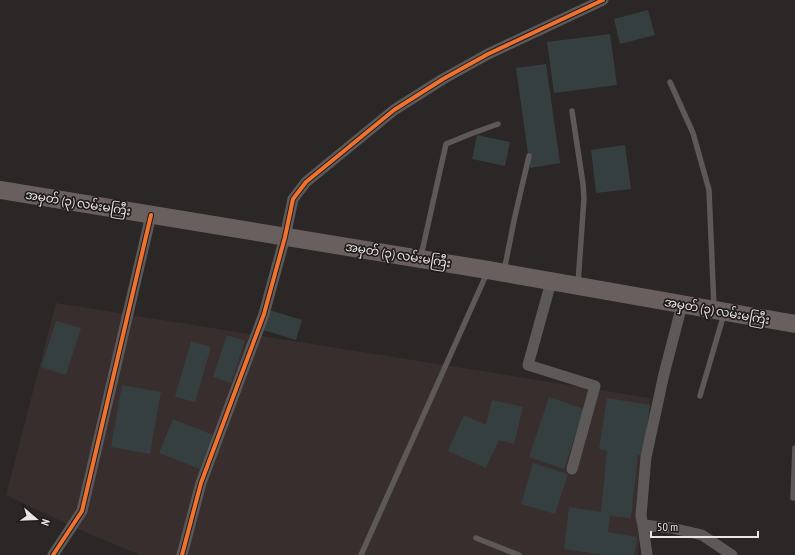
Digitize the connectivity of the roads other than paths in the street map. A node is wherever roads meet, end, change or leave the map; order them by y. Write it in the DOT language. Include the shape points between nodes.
graph roads {
  1 [pos="603,0"];
  2 [pos="670,82"];
  3 [pos="572,111"];
  4 [pos="498,124"];
  5 [pos="530,156"];
  6 [pos="0,190"];
  7 [pos="151,215"];
  8 [pos="285,237"];
  9 [pos="420,259"];
  10 [pos="496,272"];
  11 [pos="551,282"];
  12 [pos="578,287"];
  13 [pos="682,305"];
  14 [pos="719,311"];
  15 [pos="795,324"];
  16 [pos="700,396"];
  17 [pos="795,448"];
  18 [pos="572,470"];
  19 [pos="793,498"];
  20 [pos="642,525"];
  21 [pos="476,538"];
  22 [pos="53,555"];
  23 [pos="182,555"];
  24 [pos="361,555"];
  25 [pos="519,555"];
  26 [pos="646,555"];
  27 [pos="732,555"];
  1 -- 8 [label="street" via="488,54 394,110 306,182 293,199"];
  2 -- 14 [label="lane" via="693,133 708,190"];
  3 -- 12 [label="lane" via="584,198"];
  4 -- 9 [label="lane" via="446,144"];
  5 -- 10 [label="lane" via="515,216"];
  6 -- 7 [label="main road, အမှတ် (၃) လမ်းမကြီး"];
  7 -- 8 [label="main road, အမှတ် (၃) လမ်းမကြီး"];
  7 -- 22 [label="street" via="82,511"];
  8 -- 9 [label="main road, အမှတ် (၃) လမ်းမကြီး"];
  8 -- 23 [label="street" via="264,314 201,483"];
  9 -- 10 [label="main road, အမှတ် (၃) လမ်းမကြီး"];
  10 -- 11 [label="main road, အမှတ် (၃) လမ်းမကြီး"];
  10 -- 24 [label="lane"];
  11 -- 12 [label="main road, အမှတ် (၃) လမ်းမကြီး"];
  11 -- 18 [label="street" via="528,366 595,386"];
  12 -- 13 [label="main road, အမှတ် (၃) လမ်းမကြီး"];
  13 -- 14 [label="main road, အမှတ် (၃) လမ်းမကြီး"];
  13 -- 20 [label="street" via="646,457"];
  14 -- 15 [label="main road, အမှတ် (၃) လမ်းမကြီး"];
  14 -- 16 [label="lane"];
  17 -- 19 [label="lane"];
  20 -- 26 [label="street"];
  20 -- 27 [label="street" via="702,535"];
  21 -- 25 [label="lane"];
}
